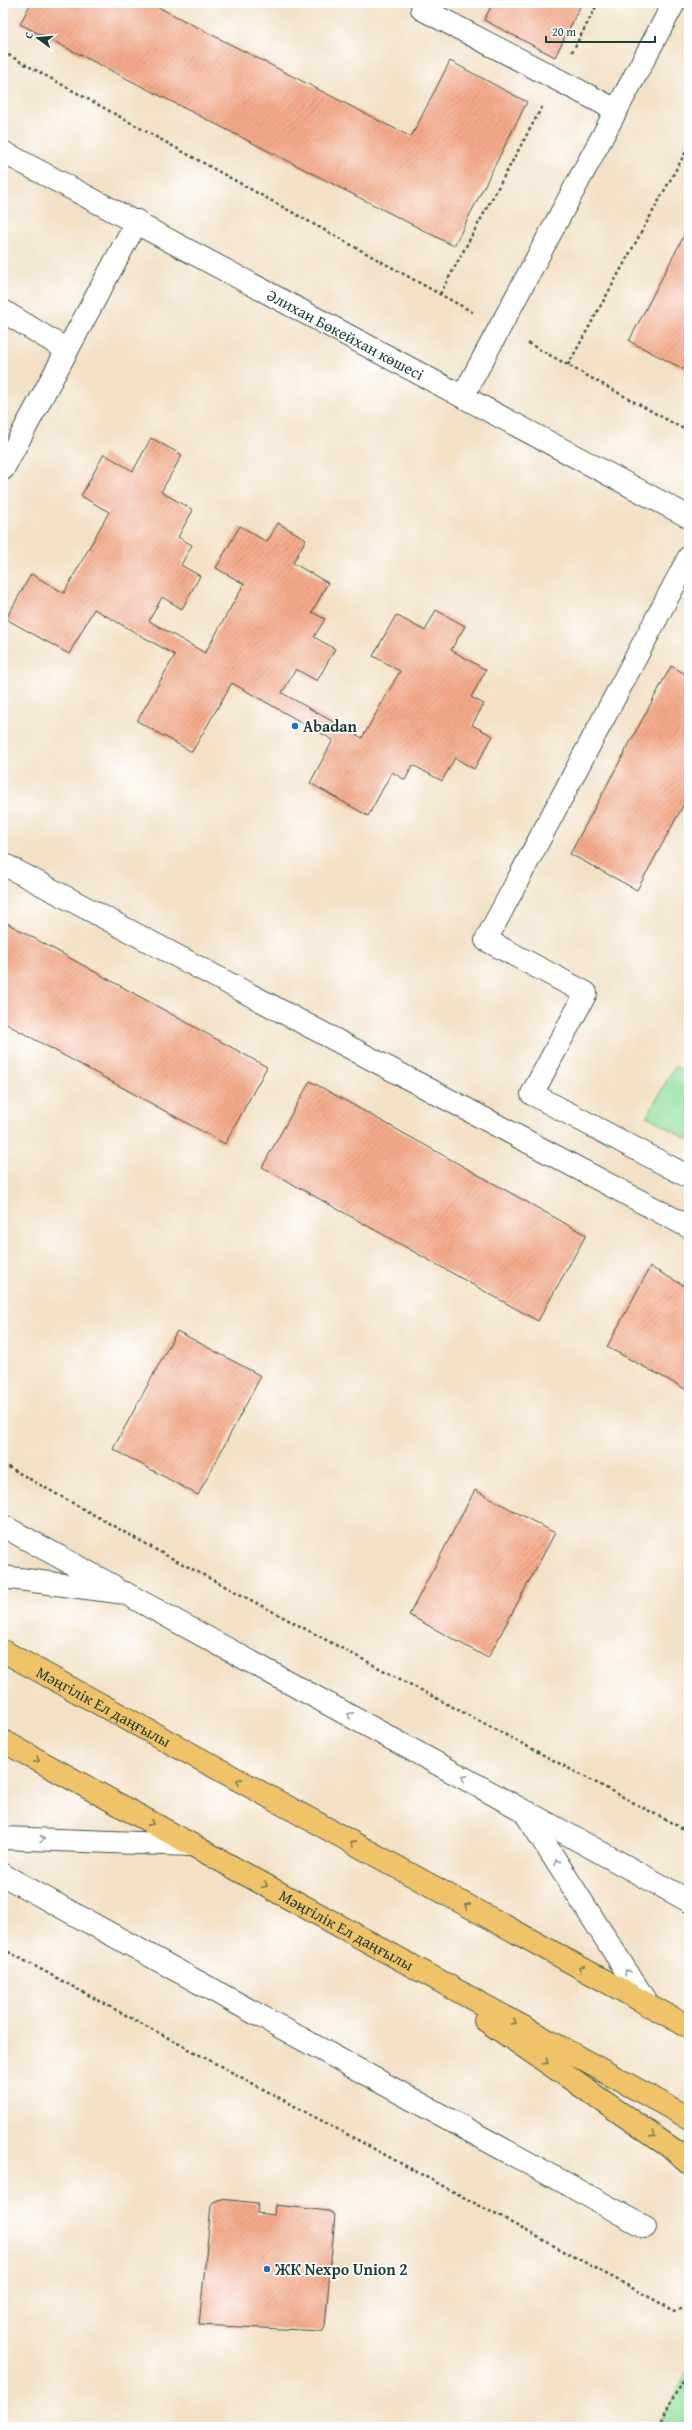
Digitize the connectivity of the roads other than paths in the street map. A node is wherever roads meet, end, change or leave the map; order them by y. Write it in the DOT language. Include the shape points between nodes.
graph roads {
  1 [pos="674,3"];
  2 [pos="422,9"];
  3 [pos="616,110"];
  4 [pos="3,152"];
  5 [pos="137,221"];
  6 [pos="3,311"];
  7 [pos="67,350"];
  8 [pos="463,396"];
  9 [pos="3,469"];
  10 [pos="689,517"];
  11 [pos="689,557"];
  12 [pos="3,864"];
  13 [pos="689,1177"];
  14 [pos="689,1227"];
  15 [pos="3,1526"];
  16 [pos="3,1577"];
  17 [pos="125,1593"];
  18 [pos="3,1651"];
  19 [pos="3,1741"];
  20 [pos="524,1811"];
  21 [pos="3,1838"];
  22 [pos="192,1845"];
  23 [pos="3,1875"];
  24 [pos="689,1901"];
  25 [pos="374,1945"];
  26 [pos="648,2005"];
  27 [pos="689,2027"];
  28 [pos="689,2118"];
  29 [pos="689,2163"];
  30 [pos="645,2227"];
  1 -- 3 [label="street"];
  2 -- 3 [label="street"];
  3 -- 8 [label="street"];
  4 -- 5 [label="street, Әлихан Бөкейхан көшесі"];
  5 -- 7 [label="street"];
  5 -- 8 [label="street, Әлихан Бөкейхан көшесі"];
  6 -- 7 [label="street"];
  7 -- 9 [label="street"];
  8 -- 10 [label="street, Әлихан Бөкейхан көшесі"];
  11 -- 13 [label="street" via="486,940 586,993 532,1094"];
  12 -- 14 [label="street"];
  15 -- 17 [label="street"];
  16 -- 17 [label="street"];
  20 -- 17 [label="street, one-way"];
  26 -- 18 [label="main road, Мәңгілік Ел даңғылы, one-way"];
  19 -- 22 [label="main road, Мәңгілік Ел даңғылы, one-way"];
  20 -- 24 [label="street"];
  26 -- 20 [label="street, one-way"];
  21 -- 22 [label="street, one-way"];
  22 -- 25 [label="main road, Мәңгілік Ел даңғылы, one-way"];
  23 -- 30 [label="street"];
  25 -- 28 [label="main road, Мәңгілік Ел даңғылы, one-way"];
  25 -- 29 [label="main road, one-way" via="677,2152"];
  26 -- 27 [label="main road, Мәңгілік Ел даңғылы"];
}
